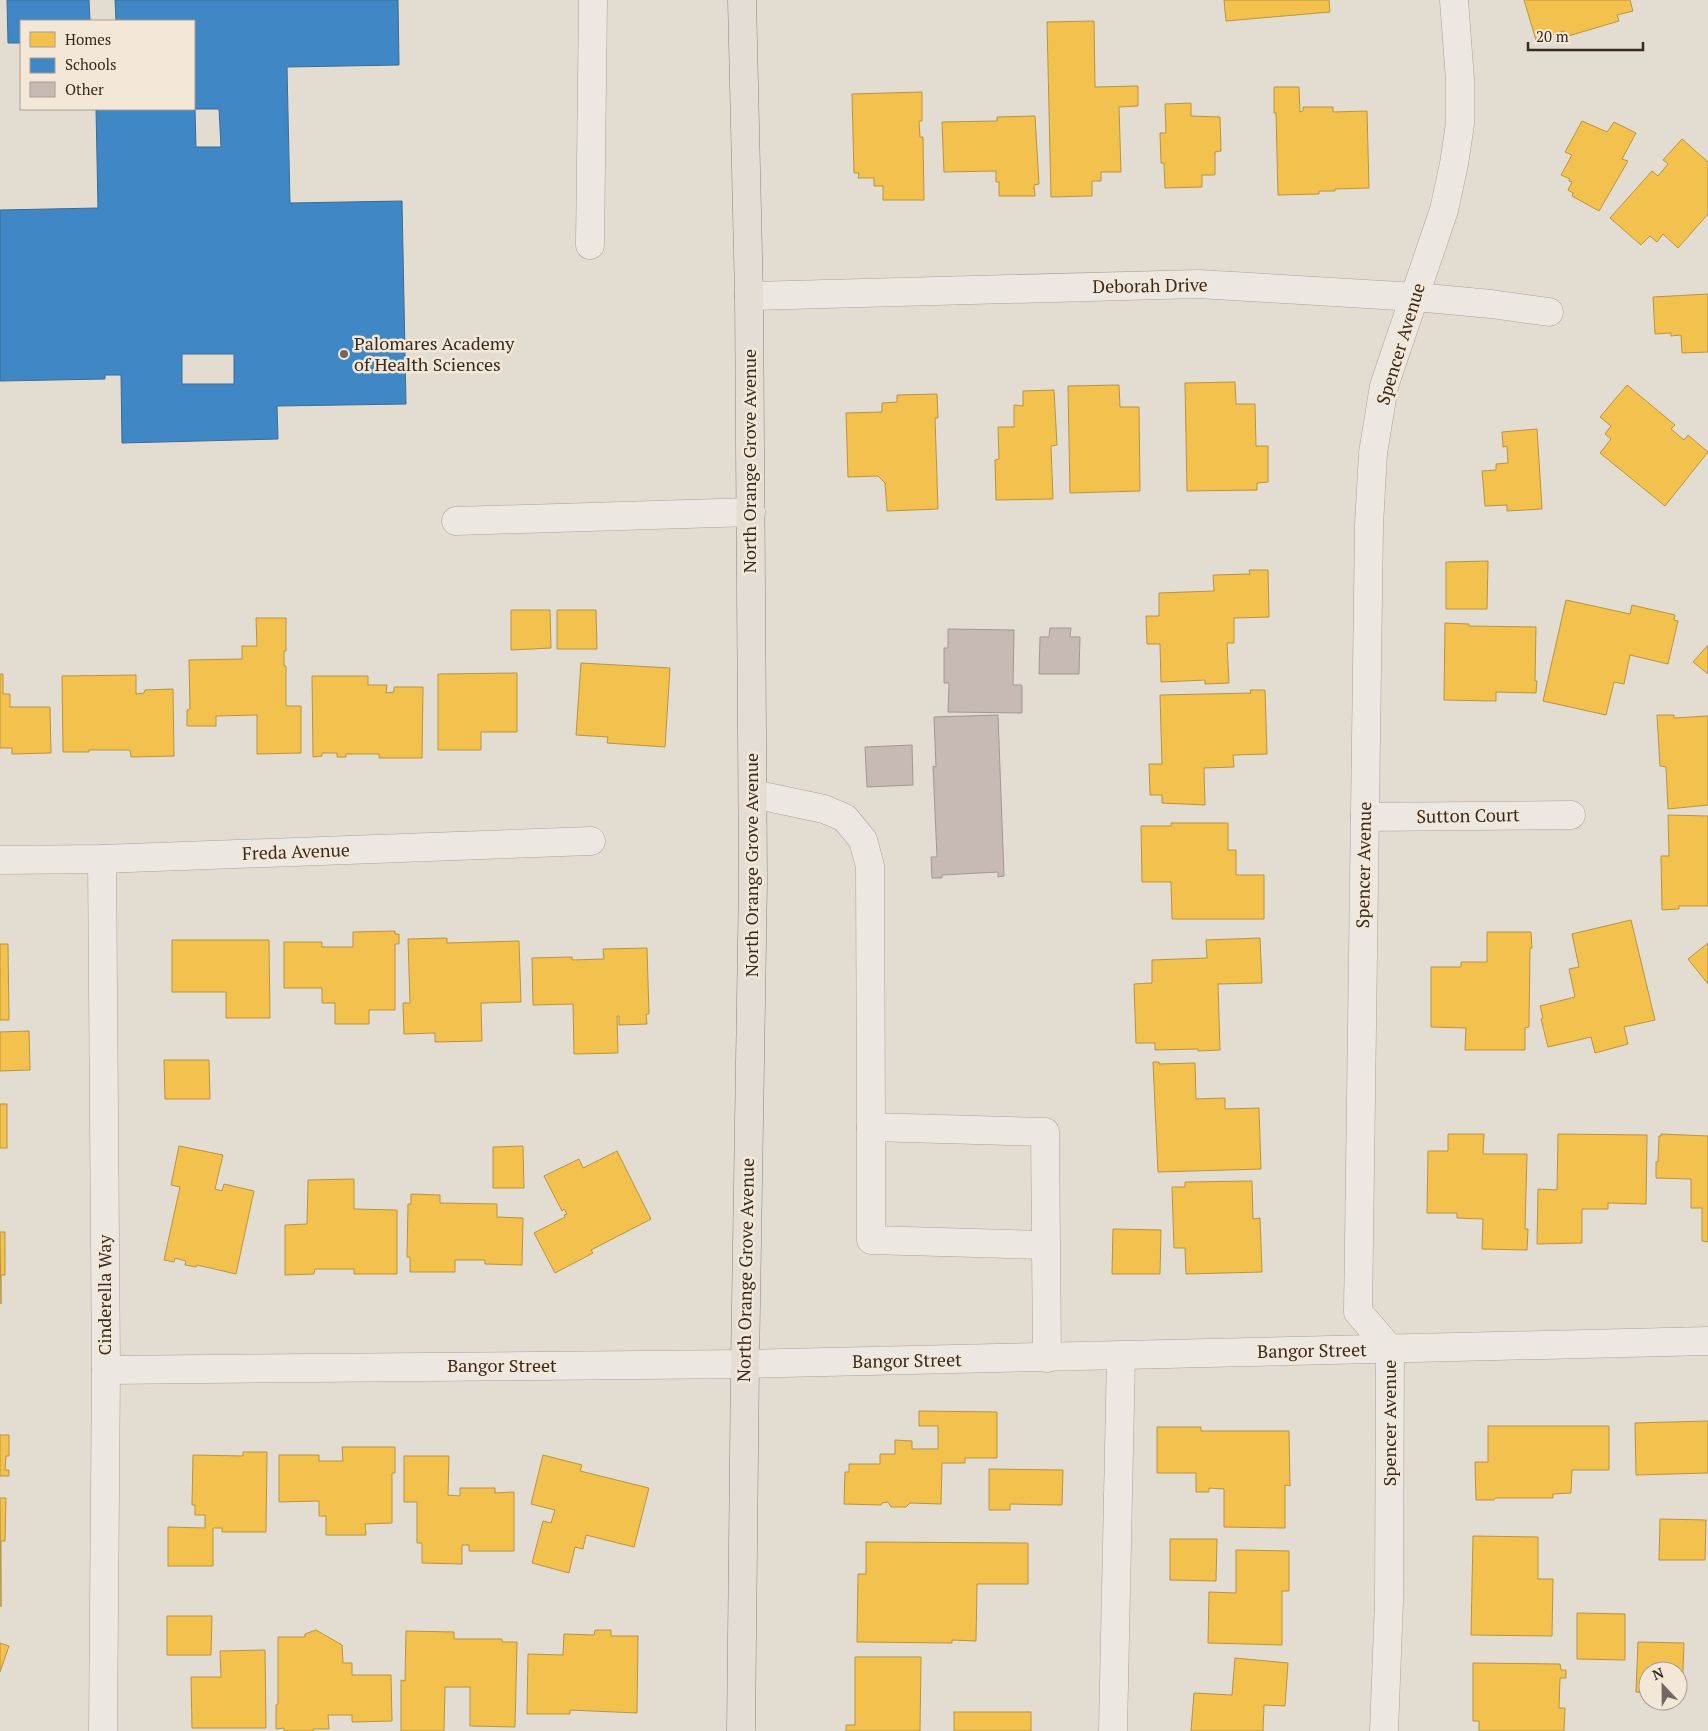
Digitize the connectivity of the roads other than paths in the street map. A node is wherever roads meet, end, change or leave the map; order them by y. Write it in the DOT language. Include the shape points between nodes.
graph roads {
  1 [pos="593,0"];
  2 [pos="742,0"];
  3 [pos="1454,0"];
  4 [pos="590,245"];
  5 [pos="749,296"];
  6 [pos="1416,297"];
  7 [pos="1549,312"];
  8 [pos="751,512"];
  9 [pos="456,522"];
  10 [pos="753,794"];
  11 [pos="1571,815"];
  12 [pos="1365,817"];
  13 [pos="591,841"];
  14 [pos="0,860"];
  15 [pos="102,860"];
  16 [pos="871,1127"];
  17 [pos="1045,1245"];
  18 [pos="1708,1341"];
  19 [pos="1390,1350"];
  20 [pos="1121,1356"];
  21 [pos="1047,1358"];
  22 [pos="744,1364"];
  23 [pos="106,1370"];
  24 [pos="104,1731"];
  25 [pos="741,1731"];
  26 [pos="1113,1731"];
  27 [pos="1384,1731"];
  1 -- 4 [label="street"];
  2 -- 5 [label="main road, North Orange Grove Avenue"];
  3 -- 6 [label="street, Spencer Avenue" via="1460,124 1444,210"];
  5 -- 6 [label="street, Deborah Drive" via="1199,284"];
  5 -- 8 [label="main road, North Orange Grove Avenue"];
  6 -- 7 [label="street, Deborah Drive"];
  6 -- 12 [label="street, Spencer Avenue" via="1384,386 1372,453"];
  8 -- 9 [label="street"];
  8 -- 10 [label="main road, North Orange Grove Avenue"];
  10 -- 16 [label="street" via="824,809 845,818 863,840 870,866"];
  10 -- 22 [label="main road, North Orange Grove Avenue"];
  11 -- 12 [label="street, Sutton Court"];
  12 -- 19 [label="street, Spencer Avenue" via="1358,1312"];
  13 -- 15 [label="street, Freda Avenue"];
  14 -- 15 [label="street, Freda Avenue"];
  15 -- 23 [label="street, Cinderella Way"];
  16 -- 17 [label="street" via="1045,1132"];
  16 -- 17 [label="street" via="871,1240"];
  17 -- 21 [label="street"];
  18 -- 19 [label="street, Bangor Street"];
  19 -- 20 [label="street, Bangor Street"];
  19 -- 27 [label="street, Spencer Avenue" via="1389,1601"];
  20 -- 21 [label="street, Bangor Street"];
  20 -- 26 [label="street"];
  21 -- 22 [label="street, Bangor Street"];
  22 -- 23 [label="street, Bangor Street"];
  22 -- 25 [label="main road, North Orange Grove Avenue"];
  23 -- 24 [label="street, Cinderella Way"];
}
